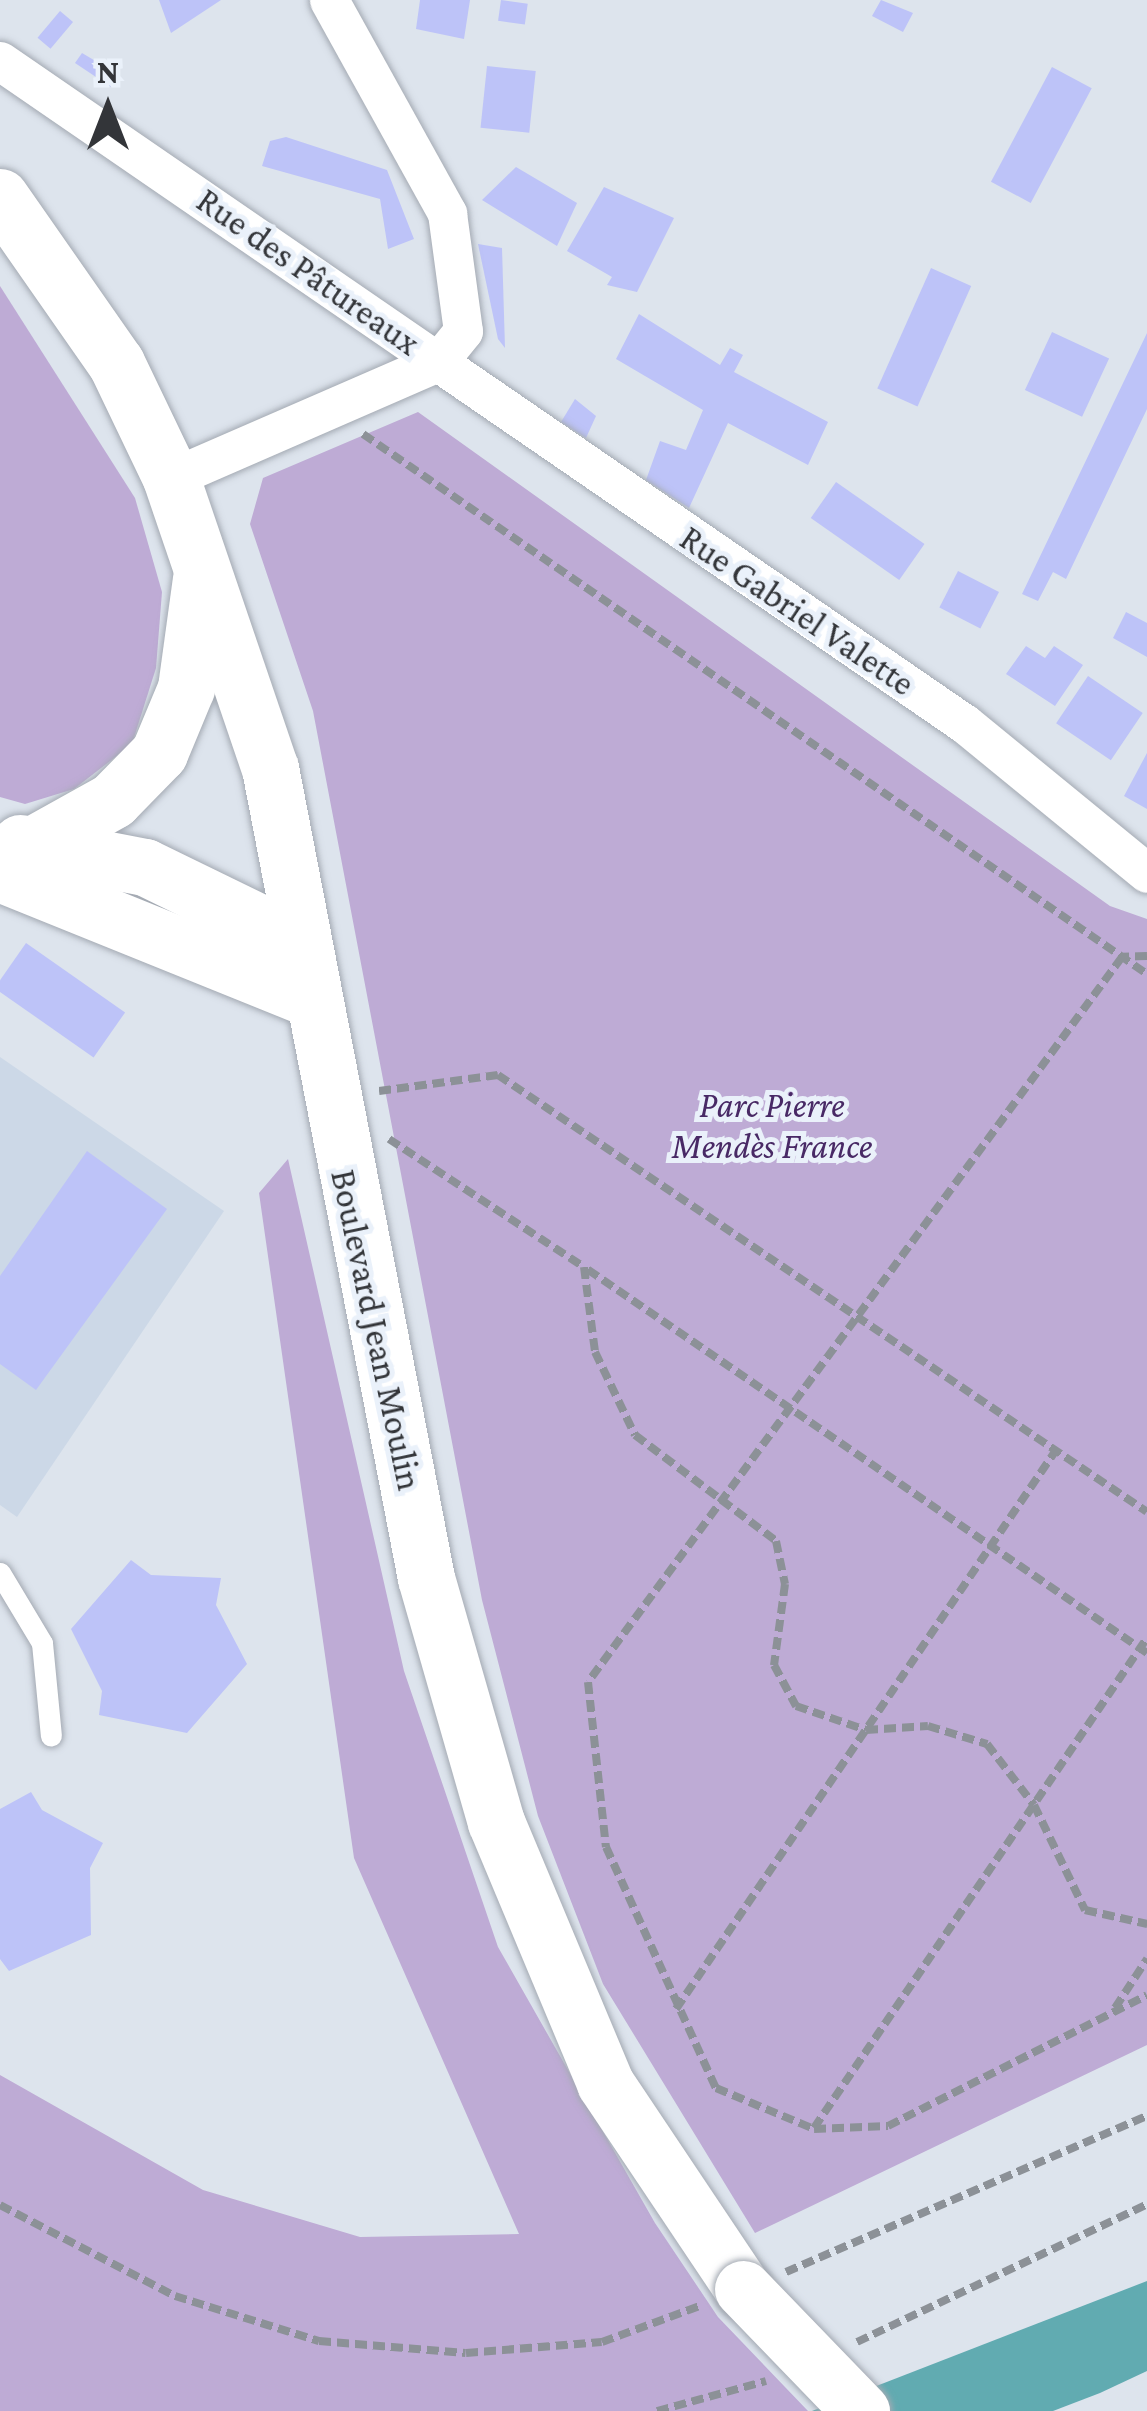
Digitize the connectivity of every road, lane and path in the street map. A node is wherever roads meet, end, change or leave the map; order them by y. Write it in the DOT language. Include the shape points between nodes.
graph roads {
  1 [pos="329,0"];
  2 [pos="0,61"];
  3 [pos="0,197"];
  4 [pos="438,362"];
  5 [pos="330,411"];
  6 [pos="172,478"];
  7 [pos="203,563"];
  8 [pos="13,853"];
  9 [pos="1147,873"];
  10 [pos="1147,956"];
  11 [pos="1122,957"];
  12 [pos="306,971"];
  13 [pos="1147,974"];
  14 [pos="584,1267"];
  15 [pos="859,1315"];
  16 [pos="788,1410"];
  17 [pos="1056,1450"];
  18 [pos="722,1500"];
  19 [pos="1147,1512"];
  20 [pos="990,1547"];
  21 [pos="0,1574"];
  22 [pos="1147,1638"];
  23 [pos="1143,1651"];
  24 [pos="866,1730"];
  25 [pos="51,1736"];
  26 [pos="1034,1805"];
  27 [pos="1147,1924"];
  28 [pos="1147,1959"];
  29 [pos="1147,1995"];
  30 [pos="675,2010"];
  31 [pos="1113,2012"];
  32 [pos="1147,2116"];
  33 [pos="814,2129"];
  34 [pos="1147,2204"];
  35 [pos="0,2205"];
  36 [pos="743,2289"];
  37 [pos="845,2347"];
  38 [pos="775,2379"];
  39 [pos="657,2411"];
  40 [pos="862,2411"];
  1 -- 4 [label="street" via="447,213 463,331"];
  2 -- 4 [label="street, Rue des Pâtureaux"];
  3 -- 6 [label="main road, Boulevard Jean Moulin" via="116,363"];
  4 -- 5 [label="street"];
  4 -- 9 [label="street, Rue Gabriel Valette" via="965,724"];
  5 -- 6 [label="street"];
  5 -- 11 [label="path"];
  6 -- 7 [label="main road, Boulevard Jean Moulin"];
  7 -- 8 [label="main road" via="186,688 159,753 113,800"];
  7 -- 12 [label="main road, Boulevard Jean Moulin" via="269,768"];
  8 -- 12 [label="main road" via="199,888"];
  10 -- 11 [label="path"];
  11 -- 13 [label="path"];
  11 -- 15 [label="path"];
  12 -- 36 [label="main road, Boulevard Jean Moulin" via="426,1579 496,1822 605,2083"];
  14 -- 15 [label="path" via="385,1136 378,1091 498,1076"];
  14 -- 16 [label="path"];
  14 -- 18 [label="path" via="595,1352 635,1435"];
  15 -- 16 [label="path"];
  15 -- 17 [label="path"];
  16 -- 18 [label="path"];
  16 -- 20 [label="path"];
  17 -- 19 [label="path"];
  17 -- 20 [label="path"];
  18 -- 24 [label="path" via="776,1541 785,1584 774,1665 796,1706"];
  18 -- 30 [label="path" via="588,1682 606,1847"];
  20 -- 23 [label="path"];
  20 -- 24 [label="path"];
  21 -- 25 [label="lane" via="25,1598 41,1643"];
  22 -- 23 [label="path"];
  23 -- 26 [label="path"];
  24 -- 26 [label="path" via="928,1726 987,1744"];
  24 -- 30 [label="path"];
  26 -- 27 [label="path" via="1051,1859 1085,1910"];
  26 -- 33 [label="path"];
  28 -- 31 [label="path"];
  29 -- 31 [label="path"];
  30 -- 33 [label="path" via="716,2087"];
  31 -- 33 [label="path" via="888,2126"];
  32 -- 36 [label="path"];
  34 -- 37 [label="path"];
  35 -- 36 [label="path" via="175,2296 319,2342 466,2354 602,2342"];
  36 -- 40 [label="main road, Boulevard Jean Moulin, bridge"];
  38 -- 39 [label="path"];
}
